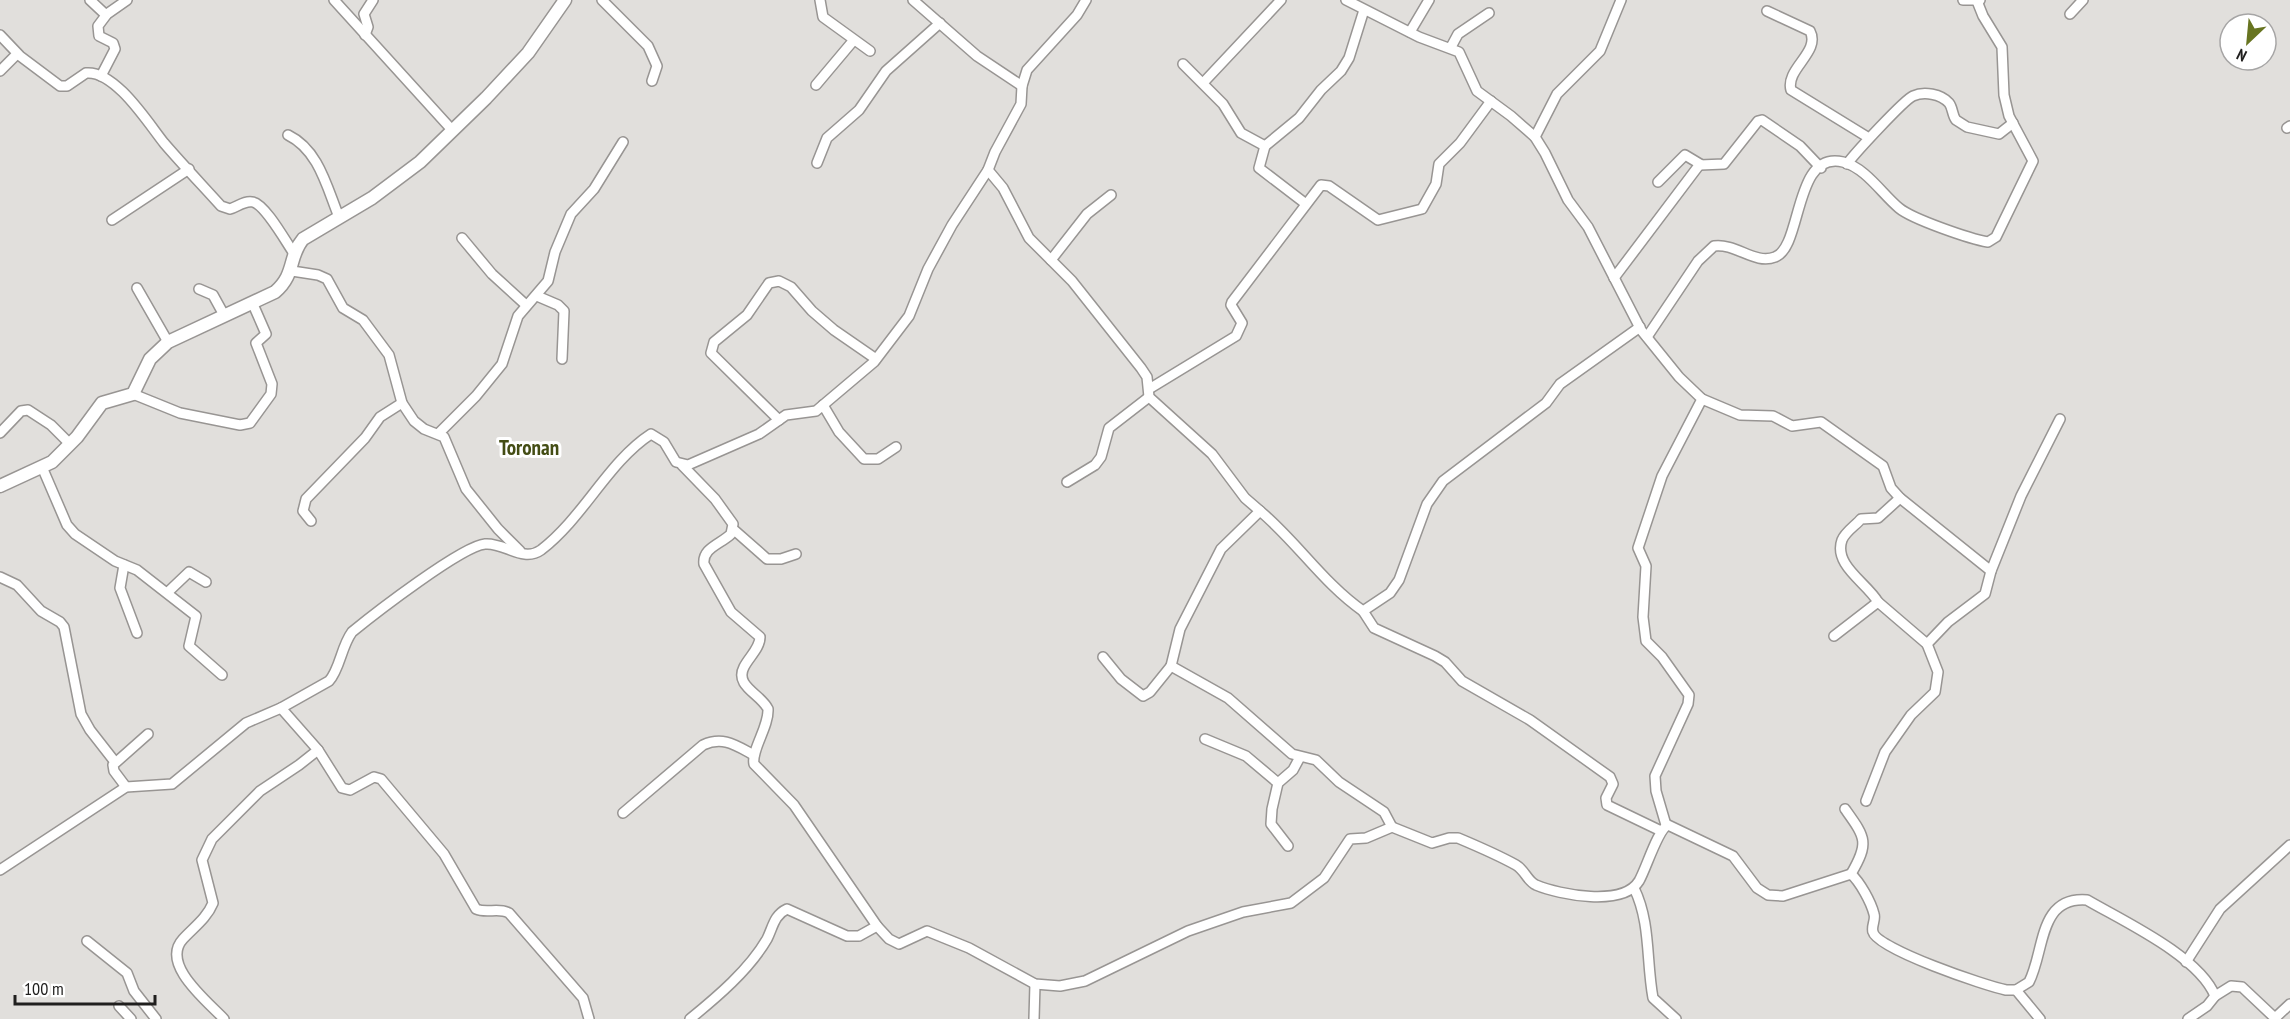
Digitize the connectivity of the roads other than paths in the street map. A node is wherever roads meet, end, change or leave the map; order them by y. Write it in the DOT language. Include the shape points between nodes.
graph roads {
  1 [pos="90,0"];
  2 [pos="127,0"];
  3 [pos="334,0"];
  4 [pos="373,0"];
  5 [pos="565,0"];
  6 [pos="602,0"];
  7 [pos="820,0"];
  8 [pos="913,0"];
  9 [pos="1086,0"];
  10 [pos="1281,0"];
  11 [pos="1346,0"];
  12 [pos="1429,0"];
  13 [pos="1621,0"];
  14 [pos="1963,0"];
  15 [pos="1978,0"];
  16 [pos="2083,0"];
  17 [pos="1364,10"];
  18 [pos="1767,11"];
  19 [pos="1489,13"];
  20 [pos="2070,14"];
  21 [pos="106,15"];
  22 [pos="940,23"];
  23 [pos="1410,32"];
  24 [pos="0,35"];
  25 [pos="365,35"];
  26 [pos="853,41"];
  27 [pos="1450,47"];
  28 [pos="870,51"];
  29 [pos="17,54"];
  30 [pos="1183,64"];
  31 [pos="0,72"];
  32 [pos="101,76"];
  33 [pos="652,81"];
  34 [pos="1203,82"];
  35 [pos="816,85"];
  36 [pos="1022,86"];
  37 [pos="1491,101"];
  38 [pos="2013,123"];
  39 [pos="453,131"];
  40 [pos="288,135"];
  41 [pos="1535,137"];
  42 [pos="1869,138"];
  43 [pos="623,142"];
  44 [pos="1265,146"];
  45 [pos="817,163"];
  46 [pos="1847,164"];
  47 [pos="1700,165"];
  48 [pos="1821,168"];
  49 [pos="189,169"];
  50 [pos="988,170"];
  51 [pos="1658,182"];
  52 [pos="1110,195"];
  53 [pos="1306,204"];
  54 [pos="339,217"];
  55 [pos="112,220"];
  56 [pos="462,238"];
  57 [pos="295,255"];
  58 [pos="1051,260"];
  59 [pos="292,271"];
  60 [pos="1614,278"];
  61 [pos="137,288"];
  62 [pos="199,289"];
  63 [pos="537,296"];
  64 [pos="252,302"];
  65 [pos="526,305"];
  66 [pos="224,315"];
  67 [pos="1640,327"];
  68 [pos="1647,337"];
  69 [pos="168,342"];
  70 [pos="562,359"];
  71 [pos="876,359"];
  72 [pos="1149,393"];
  73 [pos="133,394"];
  74 [pos="1702,399"];
  75 [pos="402,403"];
  76 [pos="823,405"];
  77 [pos="2060,419"];
  78 [pos="779,420"];
  79 [pos="0,433"];
  80 [pos="439,433"];
  81 [pos="70,444"];
  82 [pos="896,447"];
  83 [pos="682,465"];
  84 [pos="42,467"];
  85 [pos="1067,482"];
  86 [pos="0,486"];
  87 [pos="1900,498"];
  88 [pos="1260,510"];
  89 [pos="310,521"];
  90 [pos="733,529"];
  91 [pos="522,554"];
  92 [pos="796,554"];
  93 [pos="124,565"];
  94 [pos="1991,571"];
  95 [pos="0,578"];
  96 [pos="206,582"];
  97 [pos="168,592"];
  98 [pos="1878,602"];
  99 [pos="1363,611"];
  100 [pos="137,633"];
  101 [pos="1834,636"];
  102 [pos="1927,644"];
  103 [pos="1103,657"];
  104 [pos="1171,666"];
  105 [pos="222,675"];
  106 [pos="281,708"];
  107 [pos="148,734"];
  108 [pos="1205,739"];
  109 [pos="318,750"];
  110 [pos="754,755"];
  111 [pos="1300,757"];
  112 [pos="114,762"];
  113 [pos="1278,783"];
  114 [pos="126,787"];
  115 [pos="1866,801"];
  116 [pos="1845,809"];
  117 [pos="623,813"];
  118 [pos="1392,827"];
  119 [pos="1664,828"];
  120 [pos="2290,845"];
  121 [pos="1288,846"];
  122 [pos="1,865"];
  123 [pos="1851,874"];
  124 [pos="1634,888"];
  125 [pos="877,926"];
  126 [pos="87,941"];
  127 [pos="2187,962"];
  128 [pos="1035,984"];
  129 [pos="2016,990"];
  130 [pos="2214,996"];
  131 [pos="2290,1004"];
  132 [pos="119,1006"];
  133 [pos="2276,1018"];
  134 [pos="131,1019"];
  135 [pos="156,1019"];
  136 [pos="224,1019"];
  137 [pos="589,1019"];
  138 [pos="690,1019"];
  139 [pos="1034,1019"];
  140 [pos="1676,1019"];
  141 [pos="2040,1019"];
  142 [pos="2188,1019"];
  1 -- 21 [label="street"];
  2 -- 21 [label="street"];
  3 -- 25 [label="street"];
  4 -- 25 [label="street" via="364,14 368,27"];
  5 -- 39 [label="street" via="528,53"];
  6 -- 33 [label="street" via="648,46 657,66"];
  7 -- 26 [label="street" via="823,17"];
  8 -- 22 [label="street"];
  9 -- 36 [label="street" via="1033,62"];
  10 -- 34 [label="street"];
  11 -- 17 [label="street"];
  12 -- 23 [label="street"];
  13 -- 41 [label="street" via="1600,51 1557,94"];
  14 -- 15 [label="street"];
  15 -- 38 [label="street" via="2002,47 2004,95"];
  16 -- 20 [label="street"];
  17 -- 23 [label="street"];
  17 -- 44 [label="street" via="1341,71 1299,118"];
  18 -- 42 [label="street" via="1813,35 1792,78 1791,90"];
  19 -- 27 [label="street" via="1466,28"];
  21 -- 32 [label="street" via="97,33 112,43 115,50"];
  22 -- 36 [label="street" via="977,56"];
  22 -- 45 [label="street" via="886,71 859,110 827,138"];
  23 -- 27 [label="street"];
  24 -- 29 [label="street"];
  25 -- 39 [label="street"];
  26 -- 28 [label="street"];
  26 -- 35 [label="street"];
  27 -- 37 [label="street" via="1466,63 1477,92"];
  29 -- 31 [label="street"];
  29 -- 32 [label="street" via="60,86 86,73"];
  30 -- 34 [label="street"];
  32 -- 49 [label="street" via="134,104"];
  34 -- 44 [label="street" via="1231,114 1241,133"];
  36 -- 50 [label="street" via="1021,104"];
  37 -- 41 [label="street"];
  37 -- 53 [label="street" via="1439,164 1436,184 1422,209 1378,220 1326,185 1321,185"];
  38 -- 42 [label="street" via="1999,134 1967,127 1956,120 1946,101 1924,93 1912,96"];
  38 -- 46 [label="street" via="2033,161 2002,228 1988,242 1900,210 1874,183"];
  39 -- 54 [label="street" via="396,182"];
  40 -- 54 [label="street" via="314,156"];
  41 -- 60 [label="street"];
  42 -- 46 [label="street"];
  43 -- 63 [label="street" via="601,179 571,214 548,281"];
  44 -- 53 [label="street" via="1259,168"];
  46 -- 48 [label="street" via="1836,161"];
  47 -- 48 [label="street" via="1724,164 1762,120 1800,146"];
  47 -- 51 [label="street" via="1684,155"];
  47 -- 60 [label="street"];
  48 -- 68 [label="street" via="1802,192 1792,237 1781,254 1758,257 1730,245 1714,246 1698,261"];
  49 -- 55 [label="street"];
  49 -- 57 [label="street" via="221,206 234,209 249,201 260,207"];
  50 -- 58 [label="street" via="1003,188 1029,238"];
  50 -- 71 [label="street" via="928,269 909,316"];
  52 -- 58 [label="street" via="1087,214"];
  53 -- 72 [label="street" via="1232,302 1242,323 1236,336"];
  54 -- 57 [label="street" via="303,239"];
  56 -- 65 [label="street" via="492,274"];
  57 -- 59 [label="street"];
  58 -- 72 [label="street" via="1072,280 1141,368"];
  59 -- 64 [label="street" via="275,292"];
  59 -- 75 [label="street" via="327,279 343,308 372,330 389,355"];
  60 -- 67 [label="street"];
  61 -- 69 [label="street"];
  62 -- 66 [label="street" via="213,295"];
  63 -- 65 [label="street"];
  63 -- 70 [label="street" via="564,311"];
  64 -- 66 [label="street"];
  64 -- 73 [label="street" via="266,334 256,343 272,394 250,423 240,425 180,413"];
  65 -- 80 [label="street" via="518,316 502,364"];
  66 -- 69 [label="street"];
  67 -- 68 [label="street"];
  67 -- 99 [label="street" via="1560,384 1546,403 1443,481 1427,504 1399,580 1390,594"];
  68 -- 74 [label="street"];
  69 -- 73 [label="street" via="150,359"];
  71 -- 76 [label="street"];
  71 -- 78 [label="street" via="834,330 791,286 779,281 769,283 747,315 718,337 711,352"];
  72 -- 85 [label="street" via="1109,428 1105,448 1095,465"];
  72 -- 88 [label="street" via="1212,454 1245,498"];
  73 -- 81 [label="street" via="102,403"];
  74 -- 87 [label="street" via="1740,415 1773,416 1792,426 1821,422 1883,466 1891,488"];
  74 -- 119 [label="street" via="1662,476 1638,548 1646,566 1646,641 1689,695 1655,776"];
  75 -- 80 [label="street" via="414,421"];
  75 -- 89 [label="street" via="380,417 306,499 303,511"];
  76 -- 78 [label="street" via="816,411 786,415"];
  76 -- 82 [label="street" via="839,432 864,459 878,459"];
  77 -- 94 [label="street" via="2021,496"];
  78 -- 83 [label="street" via="759,434"];
  79 -- 81 [label="street" via="21,411 28,410"];
  80 -- 91 [label="street" via="466,489"];
  81 -- 84 [label="street"];
  83 -- 90 [label="street" via="732,518"];
  83 -- 91 [label="street" via="669,454 660,438 651,434 621,458 597,492 549,543 533,555"];
  84 -- 86 [label="street"];
  84 -- 93 [label="street" via="67,525"];
  87 -- 94 [label="street"];
  87 -- 98 [label="street" via="1878,518 1861,519 1843,538 1841,546 1846,567"];
  88 -- 99 [label="street" via="1327,583"];
  88 -- 104 [label="street" via="1221,549 1180,629"];
  90 -- 92 [label="street" via="767,559"];
  90 -- 110 [label="street" via="703,557 731,612 760,636 740,677 768,710"];
  91 -- 106 [label="street" via="485,544 462,551 352,632 329,681"];
  93 -- 97 [label="street"];
  93 -- 100 [label="street" via="120,588"];
  94 -- 102 [label="street" via="1985,594"];
  95 -- 112 [label="street" via="17,585 41,611 64,627 81,714"];
  96 -- 97 [label="street" via="189,572"];
  97 -- 105 [label="street" via="196,616 189,646"];
  98 -- 101 [label="street"];
  98 -- 102 [label="street"];
  99 -- 119 [label="street" via="1374,628 1444,662 1461,681 1530,720 1610,777 1613,784 1607,805"];
  102 -- 115 [label="street" via="1938,672 1935,692 1911,715 1885,752"];
  103 -- 104 [label="street" via="1121,679 1143,696"];
  104 -- 111 [label="street" via="1228,698"];
  106 -- 109 [label="street"];
  106 -- 114 [label="street" via="246,723 172,784"];
  107 -- 112 [label="street"];
  108 -- 113 [label="street" via="1246,756"];
  109 -- 136 [label="street" via="260,791 206,848 202,866 213,903 210,912 180,942 176,957 179,969"];
  109 -- 137 [label="street" via="346,790 374,777 381,779 444,855 476,909 509,913 583,998"];
  110 -- 117 [label="street" via="721,740 703,745"];
  110 -- 125 [label="street" via="754,764 794,804"];
  111 -- 113 [label="street" via="1293,770"];
  111 -- 118 [label="street" via="1312,758 1384,812"];
  112 -- 114 [label="street" via="114,771"];
  113 -- 121 [label="street" via="1271,824"];
  114 -- 122 [label="street"];
  116 -- 123 [label="street" via="1864,836 1863,853"];
  118 -- 124 [label="street" via="1432,843 1458,838 1516,866 1534,884 1580,897 1620,895"];
  118 -- 128 [label="street" via="1366,838 1350,839 1324,878 1291,903 1243,912 1188,932 1085,981 1060,986"];
  119 -- 123 [label="street" via="1733,856 1757,888 1768,895 1783,896"];
  119 -- 124 [label="street"];
  120 -- 127 [label="street" via="2220,909"];
  123 -- 129 [label="street" via="1874,913 1872,930 1878,939 1909,957 1981,984"];
  124 -- 140 [label="street" via="1647,927 1653,998"];
  125 -- 128 [label="street" via="899,944 927,931 969,948"];
  125 -- 138 [label="street" via="859,936 847,936 787,909 776,917 767,939 744,968"];
  126 -- 135 [label="street" via="128,973 134,991"];
  127 -- 129 [label="street" via="2146,933 2087,900 2076,899 2057,908 2051,916 2033,974 2029,982"];
  127 -- 130 [label="street"];
  128 -- 139 [label="street"];
  129 -- 141 [label="street"];
  130 -- 133 [label="street" via="2231,986 2242,987"];
  130 -- 142 [label="street"];
  131 -- 133 [label="street"];
  132 -- 134 [label="street"];
}
